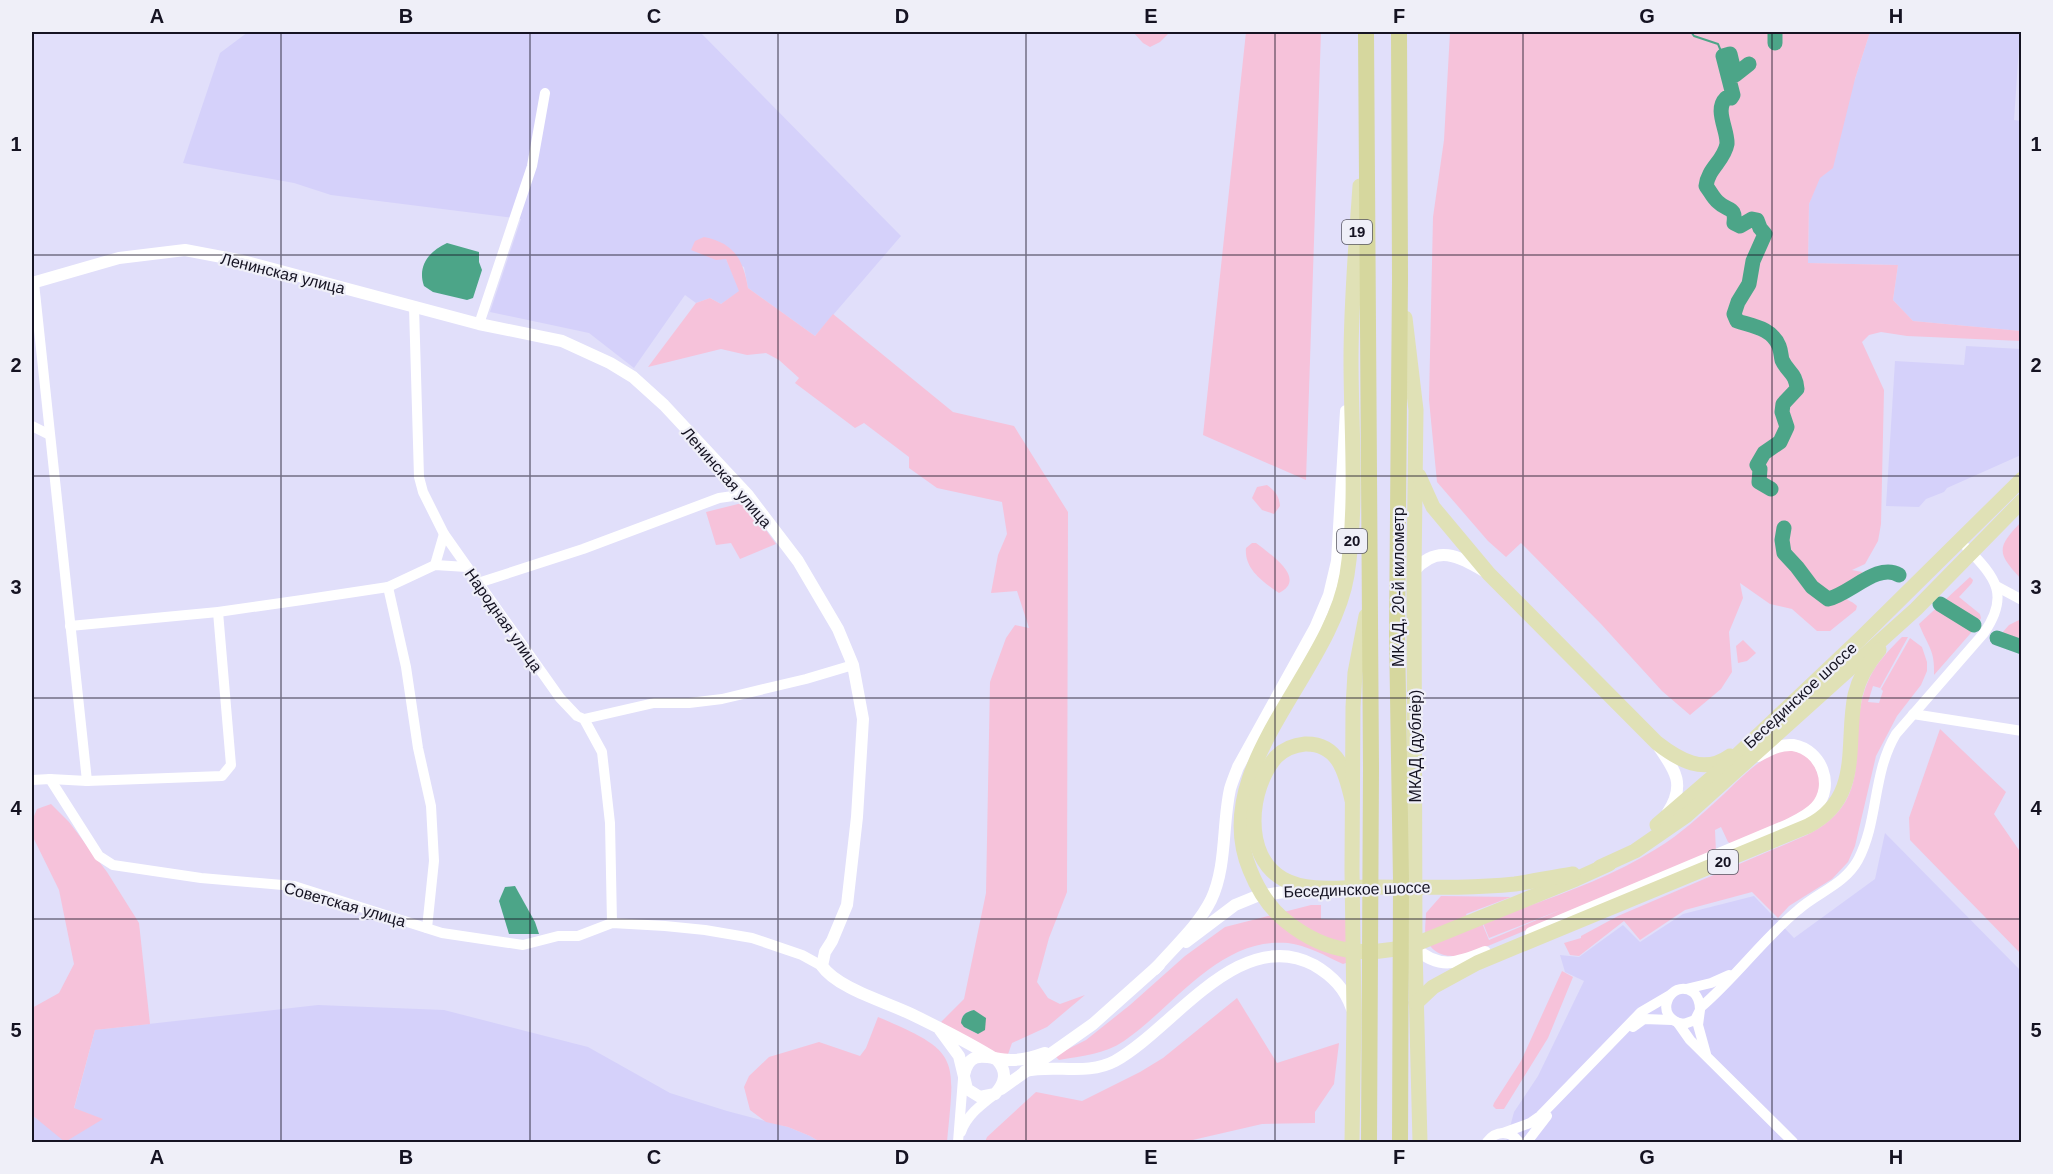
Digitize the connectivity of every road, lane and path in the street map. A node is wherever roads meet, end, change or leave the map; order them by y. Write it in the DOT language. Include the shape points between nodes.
graph roads {
  1 [pos="1366,32"];
  2 [pos="1399,32"];
  3 [pos="545,93"];
  4 [pos="1366,108"];
  5 [pos="1400,279"];
  6 [pos="33,283"];
  7 [pos="414,307"];
  8 [pos="479,324"];
  9 [pos="1351,357"];
  10 [pos="32,426"];
  11 [pos="50,435"];
  12 [pos="1417,470"];
  13 [pos="2022,479"];
  14 [pos="747,494"];
  15 [pos="2022,501"];
  16 [pos="444,534"];
  17 [pos="1961,541"];
  18 [pos="1972,552"];
  19 [pos="435,566"];
  20 [pos="467,567"];
  21 [pos="1414,572"];
  22 [pos="1489,574"];
  23 [pos="478,583"];
  24 [pos="1996,586"];
  25 [pos="388,587"];
  26 [pos="2022,600"];
  27 [pos="1369,604"];
  28 [pos="218,612"];
  29 [pos="1910,614"];
  30 [pos="70,626"];
  31 [pos="853,665"];
  32 [pos="1913,714"];
  33 [pos="584,718"];
  34 [pos="2022,731"];
  35 [pos="1657,743"];
  36 [pos="1747,743"];
  37 [pos="1744,763"];
  38 [pos="32,780"];
  39 [pos="51,781"];
  40 [pos="87,782"];
  41 [pos="1352,800"];
  42 [pos="1659,824"];
  43 [pos="1609,864"];
  44 [pos="1553,877"];
  45 [pos="1316,888"];
  46 [pos="607,925"];
  47 [pos="427,928"];
  48 [pos="1415,948"];
  49 [pos="822,966"];
  50 [pos="1155,969"];
  51 [pos="1735,972"];
  52 [pos="1686,989"];
  53 [pos="1670,995"];
  54 [pos="1416,1003"];
  55 [pos="1700,1008"];
  56 [pos="1354,1015"];
  57 [pos="1675,1021"];
  58 [pos="940,1029"];
  59 [pos="1068,1042"];
  60 [pos="1707,1057"];
  61 [pos="993,1058"];
  62 [pos="1025,1071"];
  63 [pos="963,1079"];
  64 [pos="995,1094"];
  65 [pos="1503,1133"];
  66 [pos="958,1142"];
  67 [pos="1352,1143"];
  68 [pos="1369,1143"];
  69 [pos="1400,1143"];
  70 [pos="1420,1143"];
  71 [pos="1487,1143"];
  72 [pos="1519,1143"];
  73 [pos="1527,1143"];
  74 [pos="1793,1143"];
  1 -- 4 [label="highway, МКАД, 20-й километр"];
  2 -- 5 [label="highway, МКАД, 20-й километр"];
  3 -- 8 [label="street" via="532,166"];
  4 -- 9 [label="main road, 19"];
  4 -- 27 [label="highway, МКАД, 20-й километр"];
  5 -- 12 [label="main road, МКАД (дублёр)" via="1416,410"];
  5 -- 69 [label="highway, МКАД, 20-й километр"];
  6 -- 7 [label="street, Ленинская улица" via="119,258 185,250 243,261"];
  6 -- 11 [label="street"];
  7 -- 8 [label="street, Ленинская улица"];
  7 -- 16 [label="street, Народная улица" via="419,477"];
  8 -- 14 [label="street, Ленинская улица" via="562,341 633,377"];
  9 -- 43 [label="main road, 20" via="1352,537 1343,596 1328,632 1253,768 1241,809 1246,863 1270,906 1301,933 1337,948 1373,952 1416,944"];
  9 -- 50 [label="street, 19" via="1336,561 1329,595 1315,628 1238,767 1230,789 1220,867 1211,899"];
  10 -- 11 [label="street"];
  11 -- 30 [label="street"];
  12 -- 21 [label="main road, МКАД (дублёр)"];
  12 -- 22 [label="main road" via="1433,507"];
  13 -- 17 [label="main road, Бесединское шоссе"];
  14 -- 23 [label="street" via="719,498"];
  14 -- 31 [label="street, Ленинская улица" via="798,561 838,628"];
  15 -- 18 [label="main road, Бесединское шоссе"];
  16 -- 19 [label="street"];
  16 -- 20 [label="street, Народная улица"];
  17 -- 18 [label="street"];
  17 -- 36 [label="main road, Бесединское шоссе"];
  18 -- 24 [label="street"];
  18 -- 29 [label="main road, Бесединское шоссе"];
  19 -- 20 [label="street"];
  19 -- 25 [label="street"];
  20 -- 23 [label="street, Народная улица"];
  21 -- 22 [label="street" via="1427,559 1452,555"];
  21 -- 48 [label="main road, МКАД (дублёр)"];
  22 -- 35 [label="main road"];
  23 -- 33 [label="street, Народная улица" via="560,698"];
  24 -- 26 [label="street"];
  24 -- 32 [label="street" via="1998,606 1984,633"];
  25 -- 28 [label="street"];
  25 -- 47 [label="street" via="431,806 434,861"];
  27 -- 41 [label="main road" via="1355,673"];
  27 -- 68 [label="highway, МКАД, 20-й километр"];
  28 -- 30 [label="street"];
  28 -- 40 [label="street" via="231,765 227,771 222,776"];
  29 -- 37 [label="main road, Бесединское шоссе"];
  29 -- 54 [label="main road, 20" via="1861,676 1848,775 1838,802 1825,815 1808,826 1477,963 1433,987"];
  30 -- 40 [label="street"];
  31 -- 33 [label="street" via="722,699 654,703"];
  31 -- 49 [label="street, Ленинская улица" via="863,719 857,817 847,905"];
  32 -- 34 [label="street"];
  32 -- 51 [label="street" via="1886,751 1868,836 1848,875 1799,909"];
  33 -- 46 [label="street, Народная улица" via="602,752 610,823"];
  35 -- 36 [label="main road" via="1673,755 1698,765 1713,764"];
  35 -- 42 [label="street" via="1678,783 1677,796"];
  36 -- 42 [label="main road, Бесединское шоссе"];
  37 -- 43 [label="main road, Бесединское шоссе" via="1680,821"];
  37 -- 48 [label="street" via="1779,746 1809,751 1824,774 1821,801 1788,825 1472,957 1442,963"];
  38 -- 39 [label="street"];
  39 -- 40 [label="street"];
  39 -- 47 [label="street, Советская улица" via="99,856 113,865 294,886"];
  41 -- 45 [label="main road" via="1338,758 1310,744 1284,750 1262,781 1255,828 1264,862 1284,879"];
  41 -- 56 [label="main road"];
  42 -- 44 [label="main road, Бесединское шоссе" via="1621,848"];
  43 -- 44 [label="main road, Бесединское шоссе"];
  44 -- 45 [label="main road, Бесединское шоссе" via="1493,886"];
  45 -- 50 [label="street, Бесединское шоссе" via="1274,892 1235,905"];
  46 -- 47 [label="street, Советская улица" via="578,936 558,936 523,945"];
  46 -- 49 [label="street" via="705,930 752,938"];
  48 -- 54 [label="main road, МКАД (дублёр)"];
  49 -- 58 [label="street" via="835,980"];
  50 -- 59 [label="street, Бесединское шоссе"];
  51 -- 52 [label="street"];
  51 -- 55 [label="street"];
  52 -- 53 [label="street"];
  52 -- 55 [label="street" via="1695,993"];
  53 -- 57 [label="street" via="1666,1011"];
  53 -- 65 [label="street" via="1641,1012 1540,1116"];
  54 -- 70 [label="main road, МКАД (дублёр)"];
  55 -- 57 [label="street" via="1690,1023"];
  55 -- 60 [label="street" via="1698,1025"];
  56 -- 62 [label="street" via="1347,995 1325,971 1286,957 1265,957 1246,962 1222,976 1115,1061 1099,1068"];
  56 -- 67 [label="main road"];
  57 -- 60 [label="street"];
  57 -- 73 [label="street" via="1654,1018 1636,1023 1543,1119"];
  58 -- 61 [label="street"];
  58 -- 63 [label="street" via="959,1056"];
  59 -- 61 [label="street, Бесединское шоссе" via="1026,1059"];
  59 -- 62 [label="street, Бесединское шоссе"];
  60 -- 74 [label="street"];
  61 -- 63 [label="street" via="972,1059"];
  61 -- 64 [label="street" via="1004,1075"];
  62 -- 64 [label="street, Бесединское шоссе"];
  63 -- 64 [label="street" via="975,1095"];
  63 -- 66 [label="street"];
  64 -- 66 [label="street" via="966,1122"];
  65 -- 71 [label="street" via="1494,1135"];
  65 -- 72 [label="street" via="1512,1135"];
}
